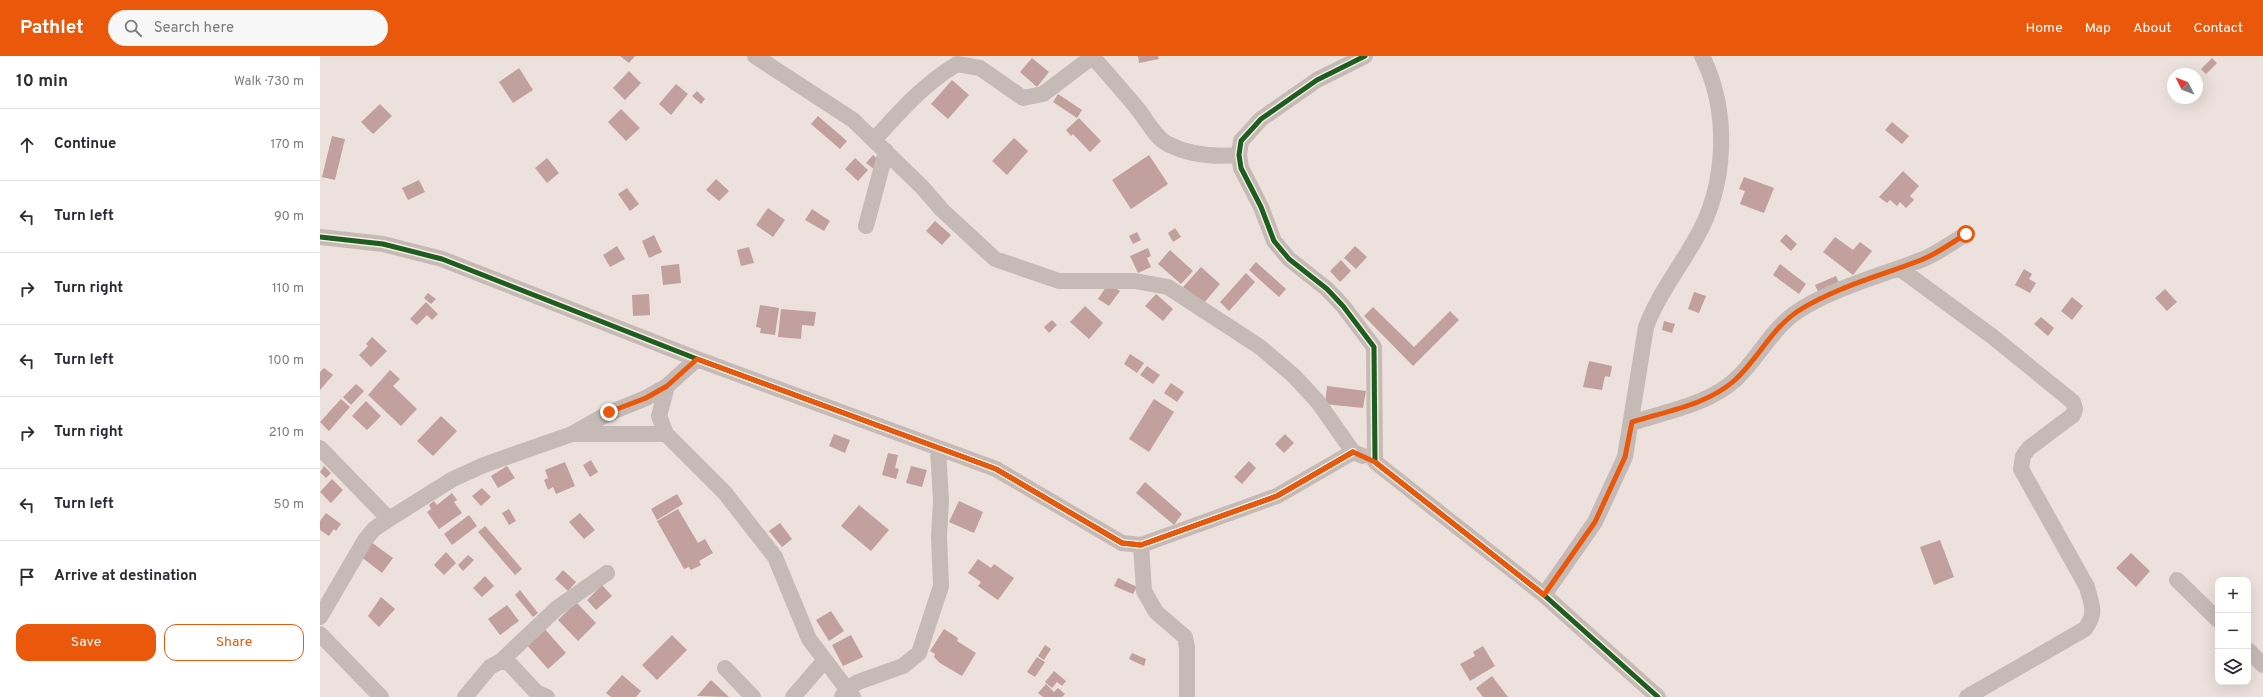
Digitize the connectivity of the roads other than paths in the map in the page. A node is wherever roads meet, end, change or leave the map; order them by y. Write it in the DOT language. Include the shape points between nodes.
graph roads {
  1 [pos="755,56"];
  2 [pos="1092,56"];
  3 [pos="1364,56"];
  4 [pos="1702,56"];
  5 [pos="880,145"];
  6 [pos="1239,155"];
  7 [pos="866,226"];
  8 [pos="1966,234"];
  9 [pos="320,237"];
  10 [pos="1899,268"];
  11 [pos="697,359"];
  12 [pos="667,386"];
  13 [pos="1632,422"];
  14 [pos="572,434"];
  15 [pos="666,434"];
  16 [pos="320,448"];
  17 [pos="938,449"];
  18 [pos="1353,452"];
  19 [pos="1375,462"];
  20 [pos="388,519"];
  21 [pos="1141,545"];
  22 [pos="607,573"];
  23 [pos="2177,580"];
  24 [pos="1544,595"];
  25 [pos="320,617"];
  26 [pos="2215,617"];
  27 [pos="320,634"];
  28 [pos="2251,653"];
  29 [pos="825,660"];
  30 [pos="501,661"];
  31 [pos="2263,665"];
  32 [pos="725,668"];
  33 [pos="847,695"];
  34 [pos="381,697"];
  35 [pos="465,697"];
  36 [pos="547,697"];
  37 [pos="753,697"];
  38 [pos="793,697"];
  39 [pos="1187,697"];
  40 [pos="1658,697"];
  41 [pos="1967,697"];
  1 -- 5 [label="street" via="853,120"];
  2 -- 5 [label="street" via="1043,94 1023,98 980,68 957,64 934,78 904,107"];
  2 -- 6 [label="street" via="1158,137 1167,144 1193,153"];
  3 -- 6 [label="street" via="1317,80 1260,119 1241,141"];
  4 -- 13 [label="street" via="1711,73 1718,104 1722,146 1718,178 1696,239 1668,281 1646,327"];
  5 -- 7 [label="street"];
  5 -- 18 [label="street" via="942,210 995,259 1059,281 1135,281 1168,287 1200,307 1260,347 1294,376 1318,402"];
  6 -- 19 [label="street" via="1241,168 1261,207 1274,241 1289,258 1327,289 1374,347"];
  8 -- 10 [label="street" via="1923,260"];
  9 -- 11 [label="street" via="383,244 442,259"];
  10 -- 13 [label="street" via="1824,297 1798,312 1773,334 1736,379 1718,394 1692,405"];
  10 -- 41 [label="street" via="1993,336 2072,402 2076,409 2073,415 2029,448 2023,456 2022,469 2087,587 2093,618 2085,629"];
  11 -- 12 [label="street"];
  11 -- 17 [label="street"];
  12 -- 14 [label="street" via="646,398 609,412"];
  12 -- 15 [label="street" via="659,416"];
  13 -- 24 [label="street" via="1625,457 1595,522"];
  14 -- 15 [label="street"];
  14 -- 20 [label="street" via="484,465 453,479"];
  15 -- 29 [label="street" via="725,493 775,557 809,639"];
  16 -- 20 [label="street"];
  17 -- 21 [label="street" via="996,469 1122,543"];
  17 -- 33 [label="street" via="941,586 919,653 903,666 858,682"];
  18 -- 19 [label="street"];
  18 -- 21 [label="street" via="1277,496"];
  19 -- 24 [label="street"];
  20 -- 25 [label="street" via="365,540"];
  21 -- 39 [label="street" via="1144,591 1156,612 1185,637"];
  22 -- 30 [label="street" via="557,608"];
  23 -- 26 [label="street"];
  24 -- 40 [label="street"];
  27 -- 34 [label="street"];
  28 -- 31 [label="street"];
  29 -- 33 [label="street"];
  29 -- 38 [label="street"];
  30 -- 35 [label="street" via="490,667"];
  30 -- 36 [label="street" via="509,663 536,692"];
  32 -- 37 [label="street"];
}
